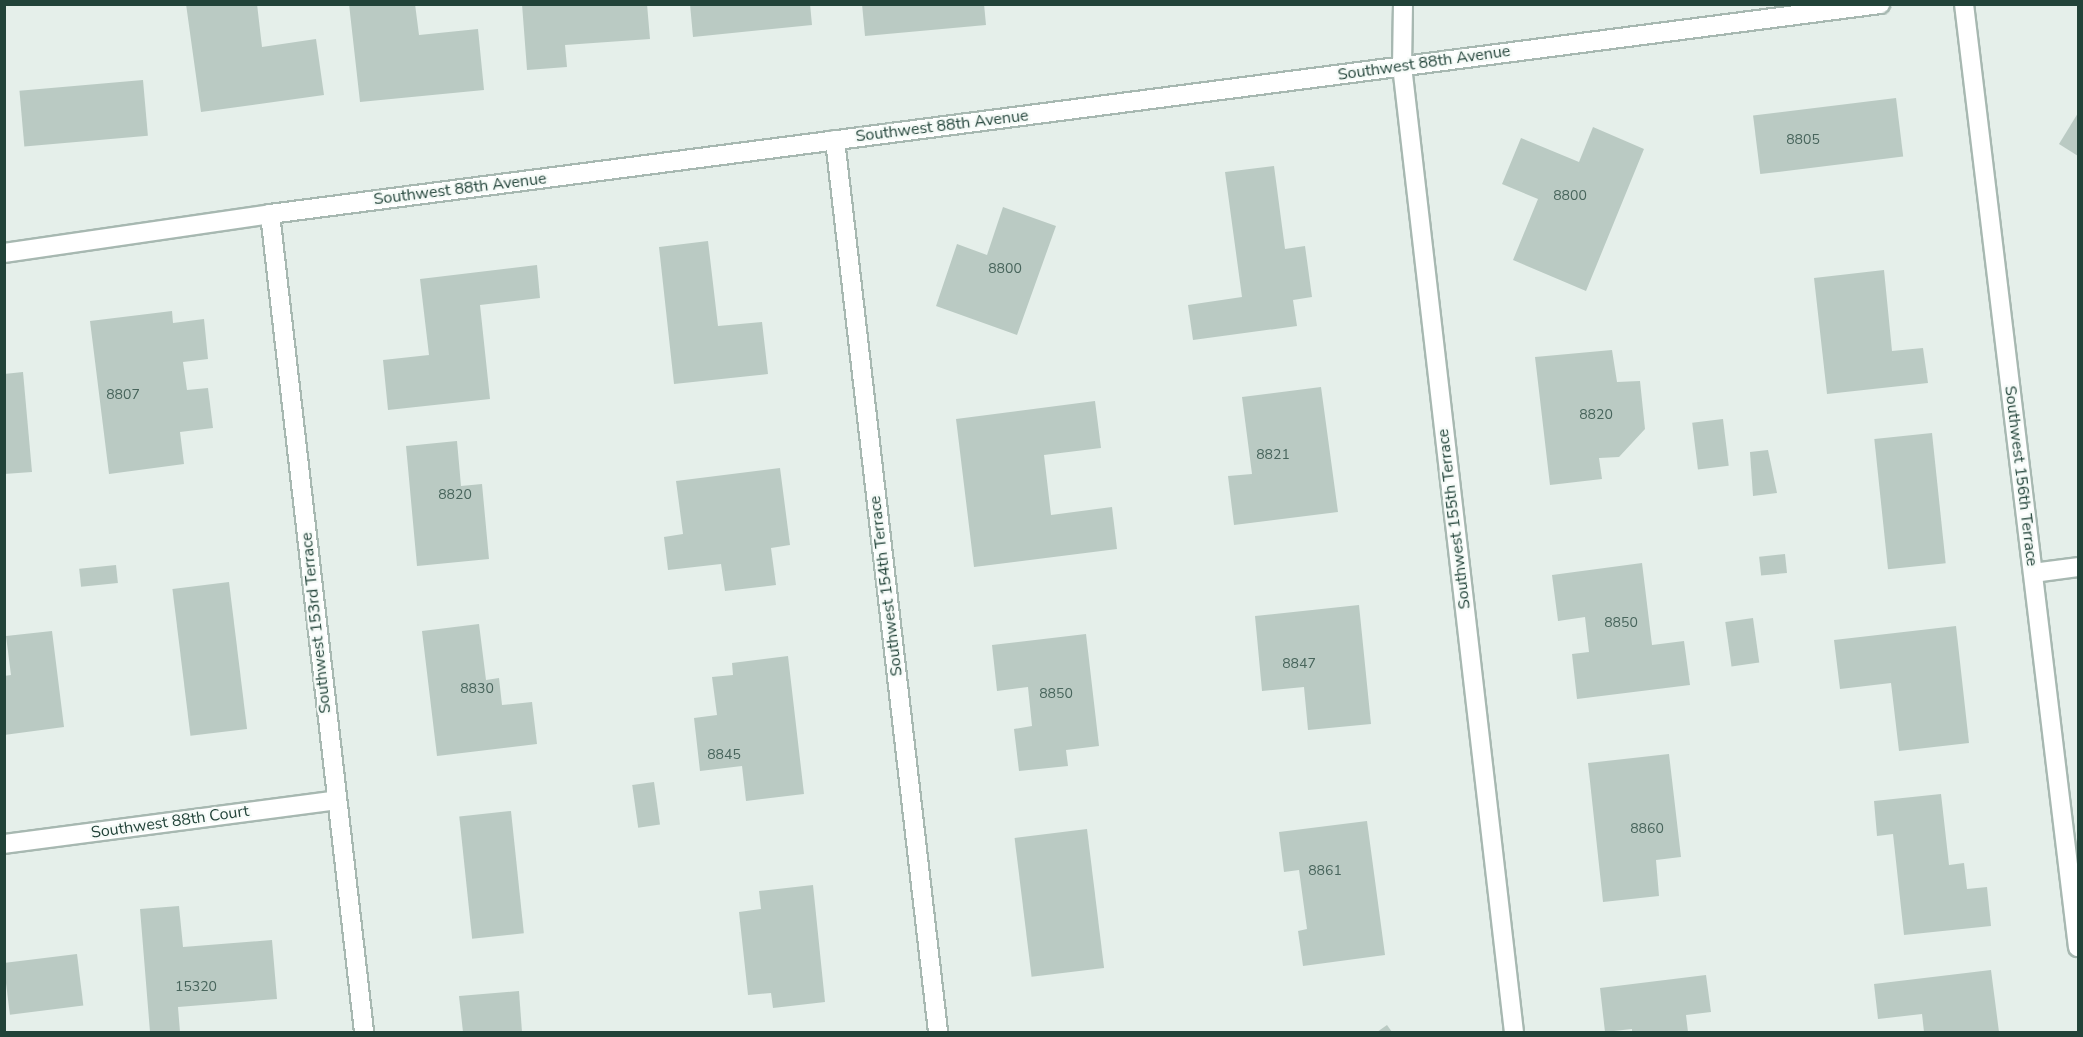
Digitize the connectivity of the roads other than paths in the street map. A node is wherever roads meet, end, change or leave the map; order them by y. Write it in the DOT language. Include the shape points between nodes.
graph roads {
  1 [pos="1403,4"];
  2 [pos="1880,4"];
  3 [pos="1964,4"];
  4 [pos="1402,66"];
  5 [pos="835,140"];
  6 [pos="270,214"];
  7 [pos="4,253"];
  8 [pos="2079,567"];
  9 [pos="2033,573"];
  10 [pos="336,800"];
  11 [pos="4,844"];
  12 [pos="2079,947"];
  13 [pos="364,1032"];
  14 [pos="938,1032"];
  15 [pos="1514,1032"];
  1 -- 4 [label="street, Southwest 155th Terrace"];
  2 -- 4 [label="street, Southwest 88th Avenue"];
  3 -- 9 [label="street, Southwest 156th Terrace"];
  4 -- 5 [label="street, Southwest 88th Avenue"];
  4 -- 15 [label="street, Southwest 155th Terrace"];
  5 -- 6 [label="street, Southwest 88th Avenue"];
  5 -- 14 [label="street, Southwest 154th Terrace"];
  6 -- 7 [label="street, Southwest 88th Avenue"];
  6 -- 10 [label="street, Southwest 153rd Terrace"];
  8 -- 9 [label="street"];
  9 -- 12 [label="street, Southwest 156th Terrace"];
  10 -- 11 [label="street, Southwest 88th Court"];
  10 -- 13 [label="street, Southwest 153rd Terrace"];
}
